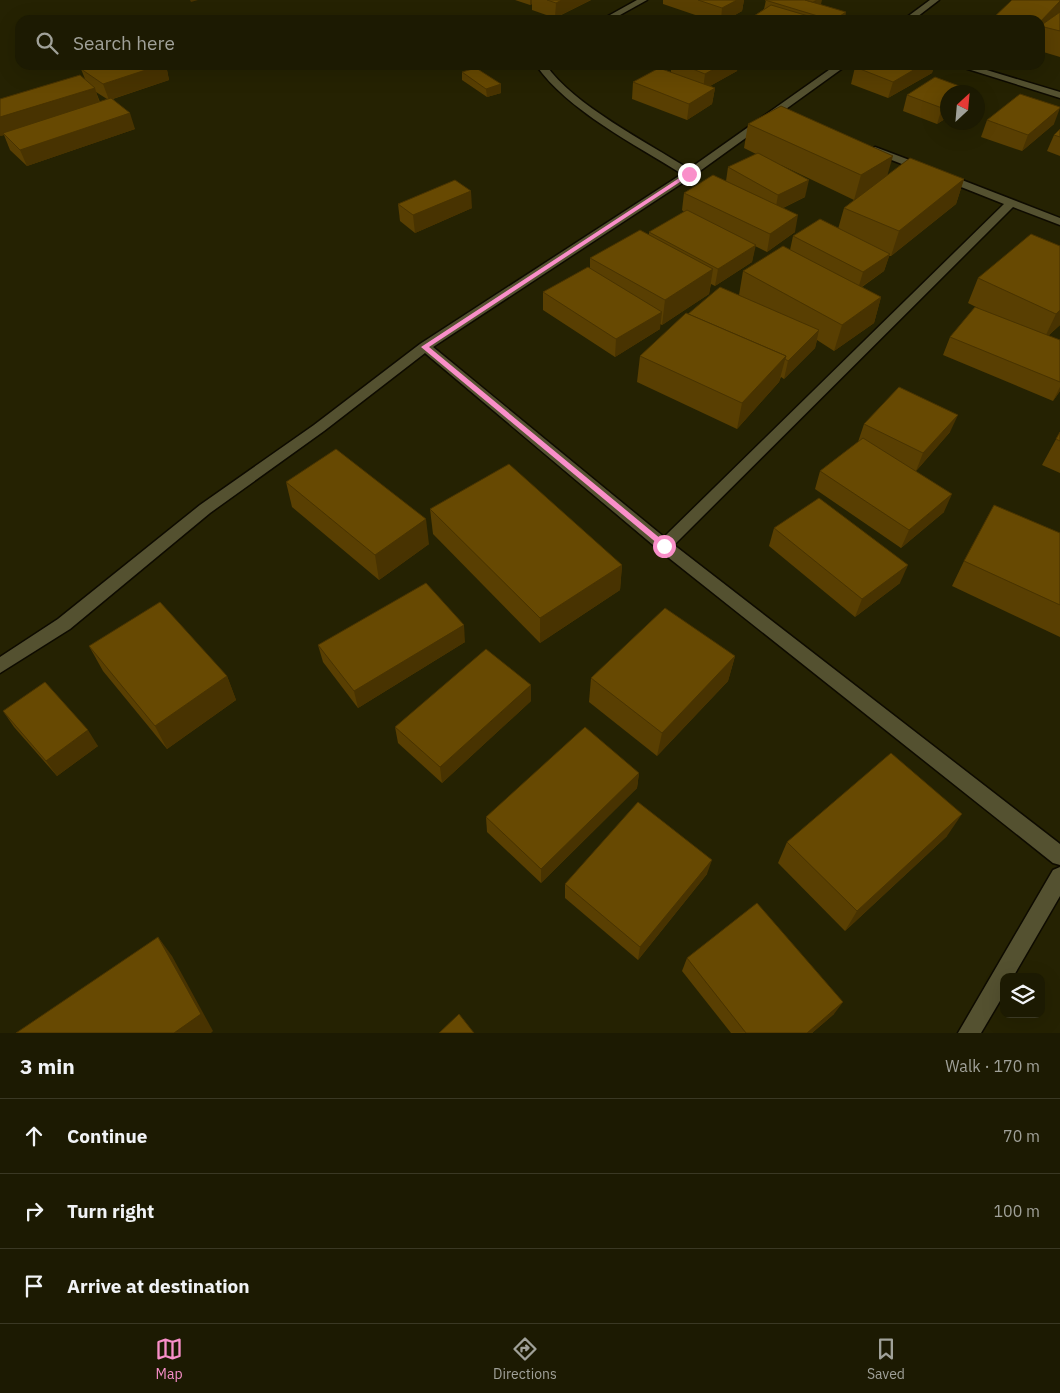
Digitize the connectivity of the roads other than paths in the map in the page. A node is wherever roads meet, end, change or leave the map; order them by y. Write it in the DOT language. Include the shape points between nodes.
graph roads {
  1 [pos="643,0"];
  2 [pos="935,0"];
  3 [pos="614,15"];
  4 [pos="914,15"];
  5 [pos="542,70"];
  6 [pos="836,70"];
  7 [pos="976,70"];
  8 [pos="1060,96"];
  9 [pos="867,146"];
  10 [pos="689,174"];
  11 [pos="1011,203"];
  12 [pos="1060,222"];
  13 [pos="425,347"];
  14 [pos="664,546"];
  15 [pos="0,666"];
  16 [pos="1060,856"];
  17 [pos="1060,877"];
  18 [pos="969,1033"];
  1 -- 3 [label="street"];
  2 -- 4 [label="street"];
  5 -- 10 [label="street" via="564,92"];
  6 -- 10 [label="street" via="781,113"];
  7 -- 8 [label="street"];
  9 -- 11 [label="street"];
  10 -- 13 [label="street"];
  11 -- 12 [label="street"];
  11 -- 14 [label="street"];
  13 -- 14 [label="street"];
  13 -- 15 [label="street" via="205,509 64,624"];
  14 -- 16 [label="street"];
  17 -- 18 [label="street"];
}
